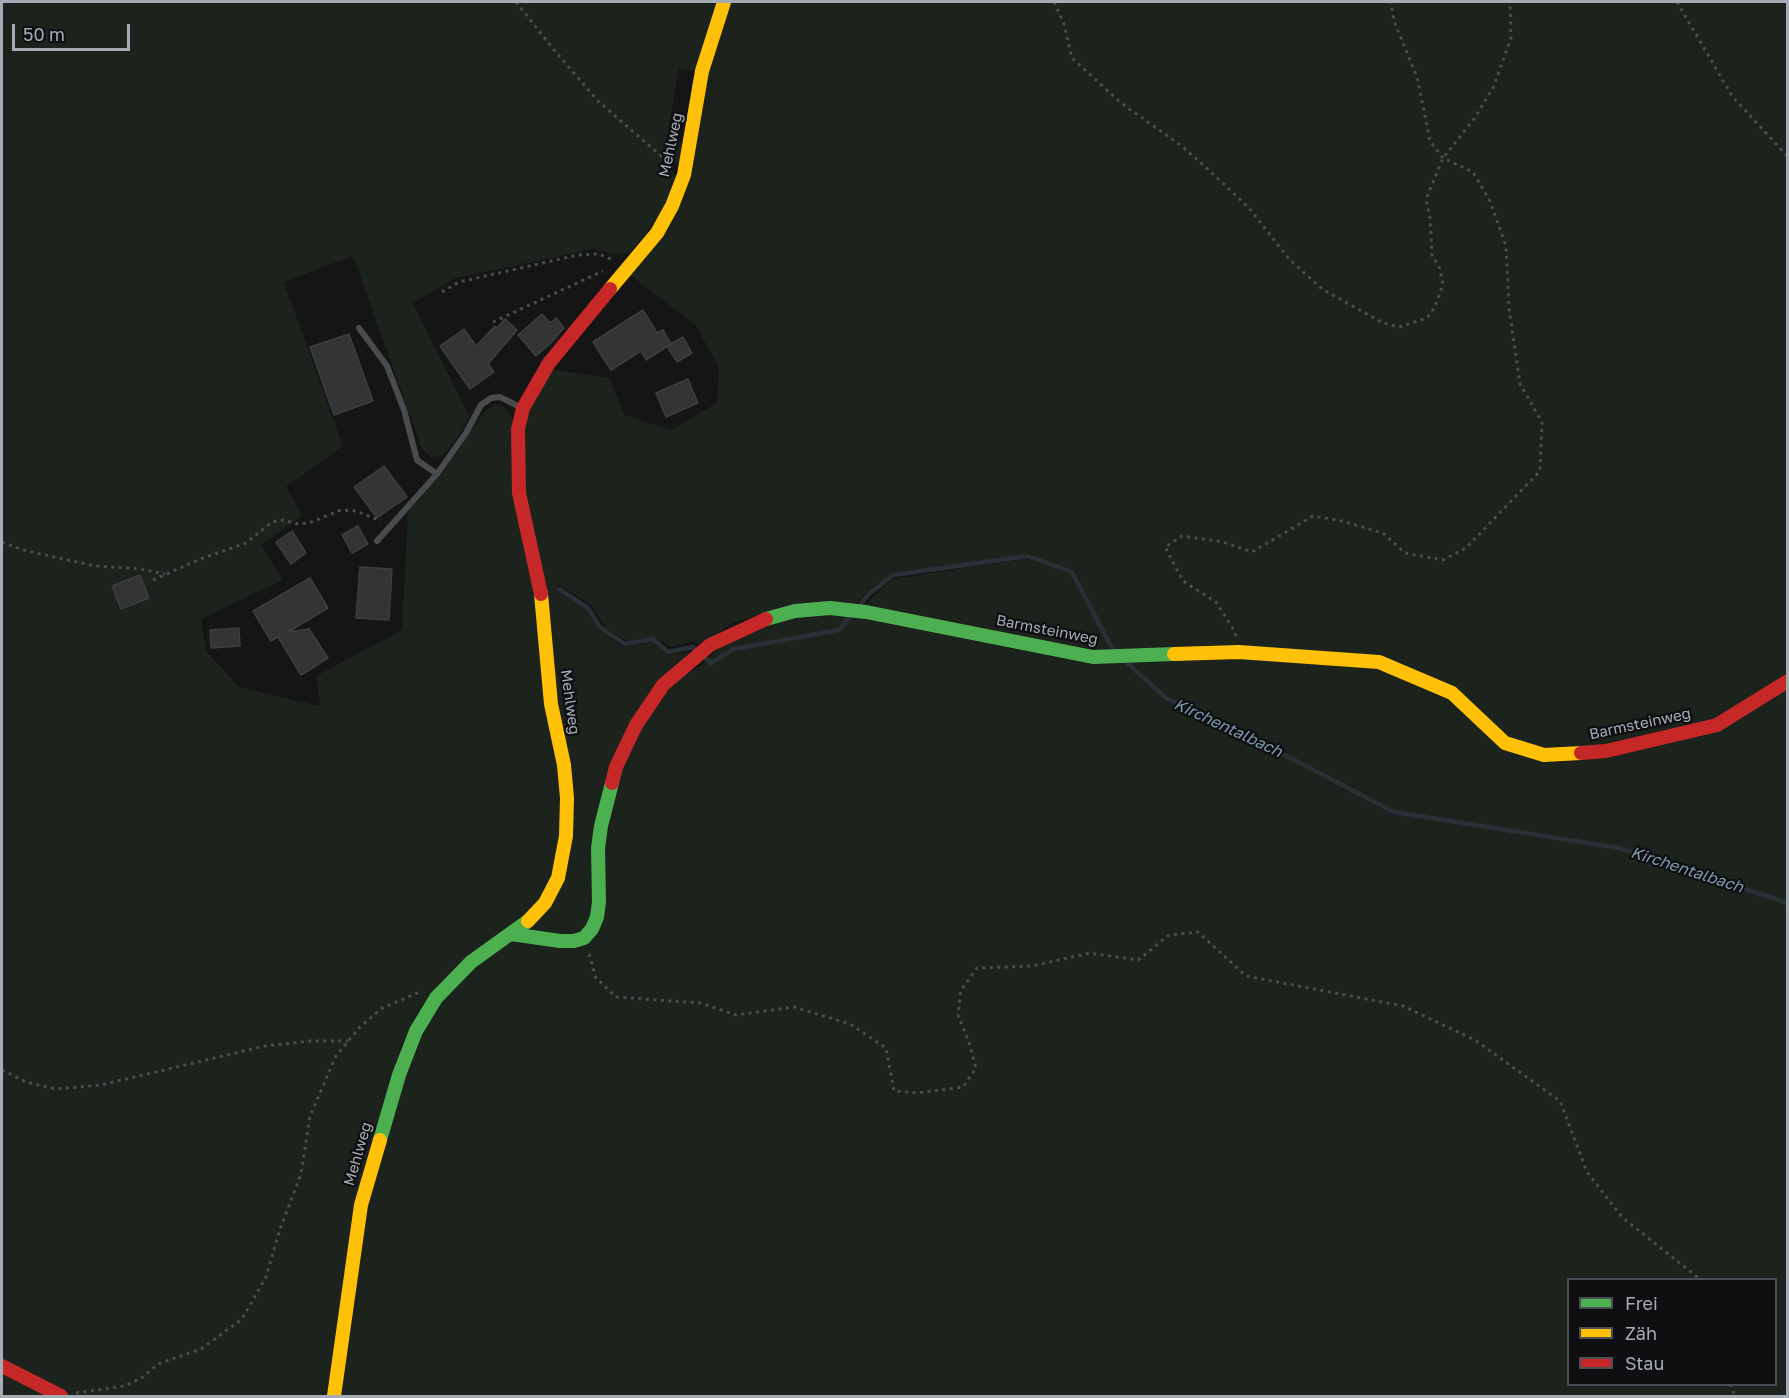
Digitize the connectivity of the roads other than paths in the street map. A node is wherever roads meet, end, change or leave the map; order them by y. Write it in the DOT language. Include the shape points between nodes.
graph roads {
  1 [pos="724,2"];
  2 [pos="359,328"];
  3 [pos="523,408"];
  4 [pos="437,474"];
  5 [pos="377,541"];
  6 [pos="1788,681"];
  7 [pos="511,934"];
  8 [pos="2,1366"];
  9 [pos="58,1396"];
  10 [pos="334,1396"];
  1 -- 3 [label="street, Mehlweg" via="702,71 684,175 672,206 657,233 549,363"];
  2 -- 4 [label="lane" via="387,366 417,460"];
  3 -- 4 [label="lane" via="500,397 481,405"];
  3 -- 7 [label="street, Mehlweg" via="518,429 519,493 543,602 551,704 567,798 566,836 558,878 545,903"];
  4 -- 5 [label="lane"];
  6 -- 7 [label="street, Barmsteinweg" via="1717,725 1606,751 1544,755 1505,743 1452,693 1379,662 1239,652 1094,657 866,612 830,608 795,611 762,620 710,645 663,685 636,725 616,767 601,826 599,902 592,929 584,938 574,941"];
  7 -- 10 [label="street, Mehlweg" via="471,962 436,998 416,1031 399,1075 361,1205"];
  8 -- 9 [label="street"];
}
